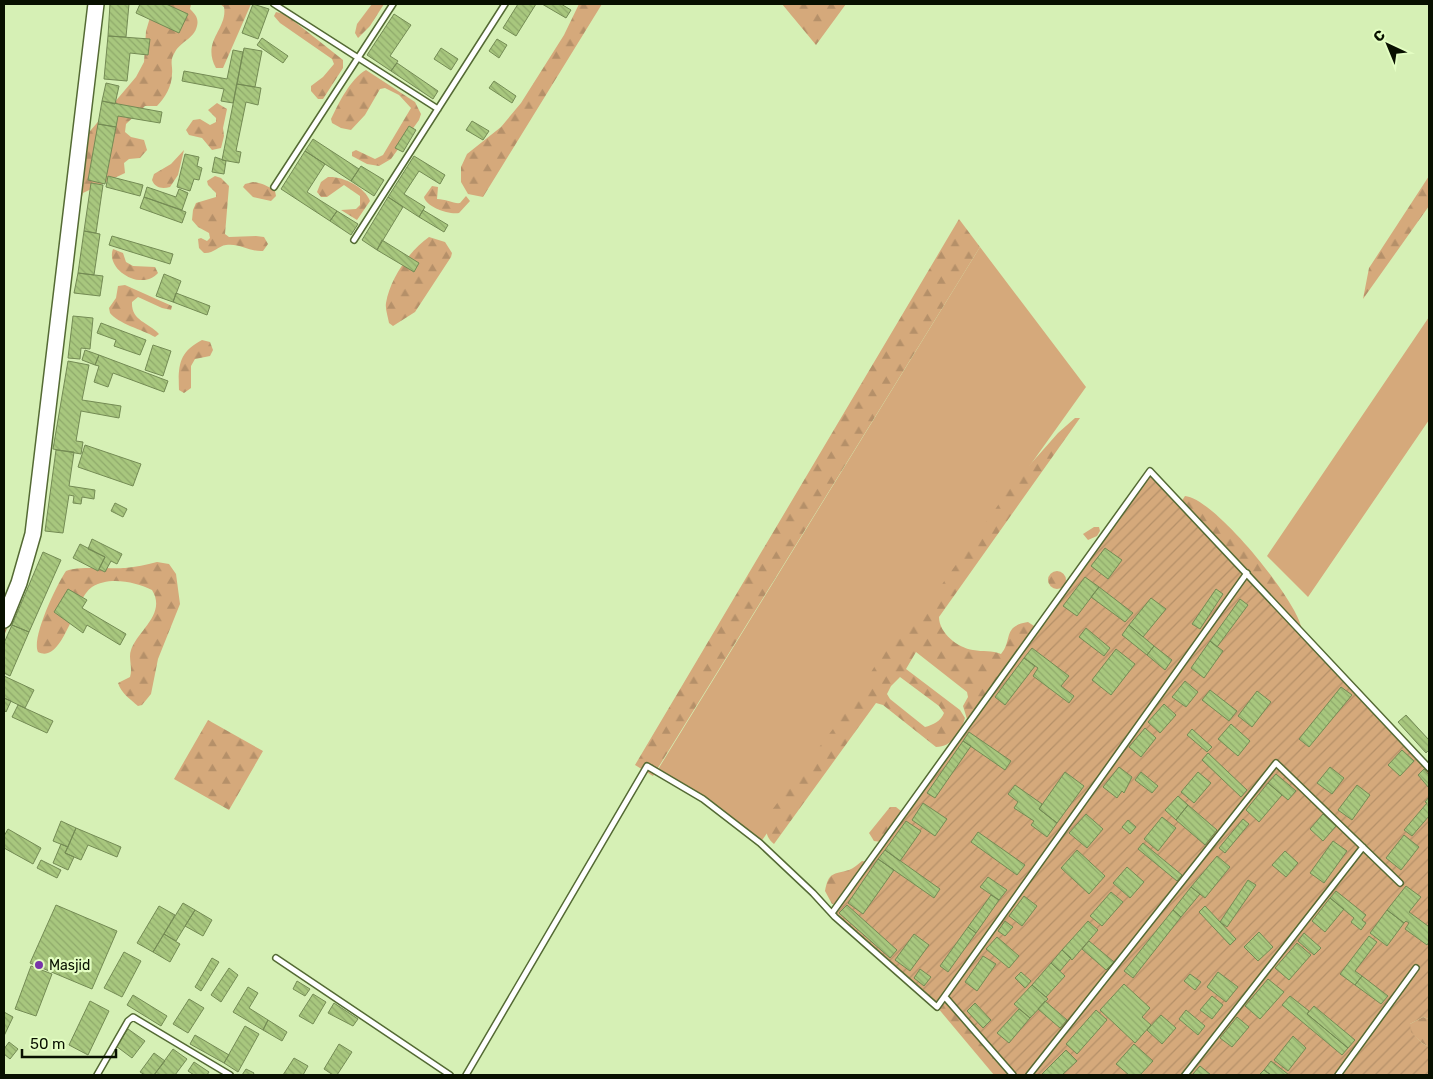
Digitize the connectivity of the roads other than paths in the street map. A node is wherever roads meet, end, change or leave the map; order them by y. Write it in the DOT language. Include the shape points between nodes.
graph roads {
  1 [pos="96,4"];
  2 [pos="274,4"];
  3 [pos="393,4"];
  4 [pos="505,4"];
  5 [pos="358,58"];
  6 [pos="438,109"];
  7 [pos="274,188"];
  8 [pos="354,240"];
  9 [pos="1247,574"];
  10 [pos="4,620"];
  11 [pos="1429,768"];
  12 [pos="1362,847"];
  13 [pos="1400,883"];
  14 [pos="832,913"];
  15 [pos="276,958"];
  16 [pos="1416,968"];
  17 [pos="945,997"];
  18 [pos="97,1075"];
  19 [pos="230,1075"];
  20 [pos="450,1075"];
  21 [pos="466,1075"];
  22 [pos="1013,1075"];
  23 [pos="1029,1075"];
  24 [pos="1185,1075"];
  25 [pos="1338,1075"];
  1 -- 10 [label="main road" via="33,534"];
  2 -- 5 [label="lane"];
  3 -- 5 [label="lane"];
  4 -- 6 [label="lane"];
  5 -- 6 [label="lane"];
  5 -- 7 [label="lane"];
  6 -- 8 [label="lane"];
  9 -- 11 [label="lane"];
  9 -- 14 [label="lane" via="1150,471"];
  9 -- 17 [label="lane"];
  12 -- 13 [label="lane"];
  12 -- 23 [label="lane" via="1276,763"];
  12 -- 24 [label="lane"];
  14 -- 17 [label="lane" via="938,1008"];
  14 -- 21 [label="lane" via="760,843 704,800 647,766"];
  15 -- 20 [label="lane"];
  16 -- 25 [label="lane"];
  17 -- 22 [label="lane"];
  18 -- 19 [label="lane" via="133,1017"];
}
